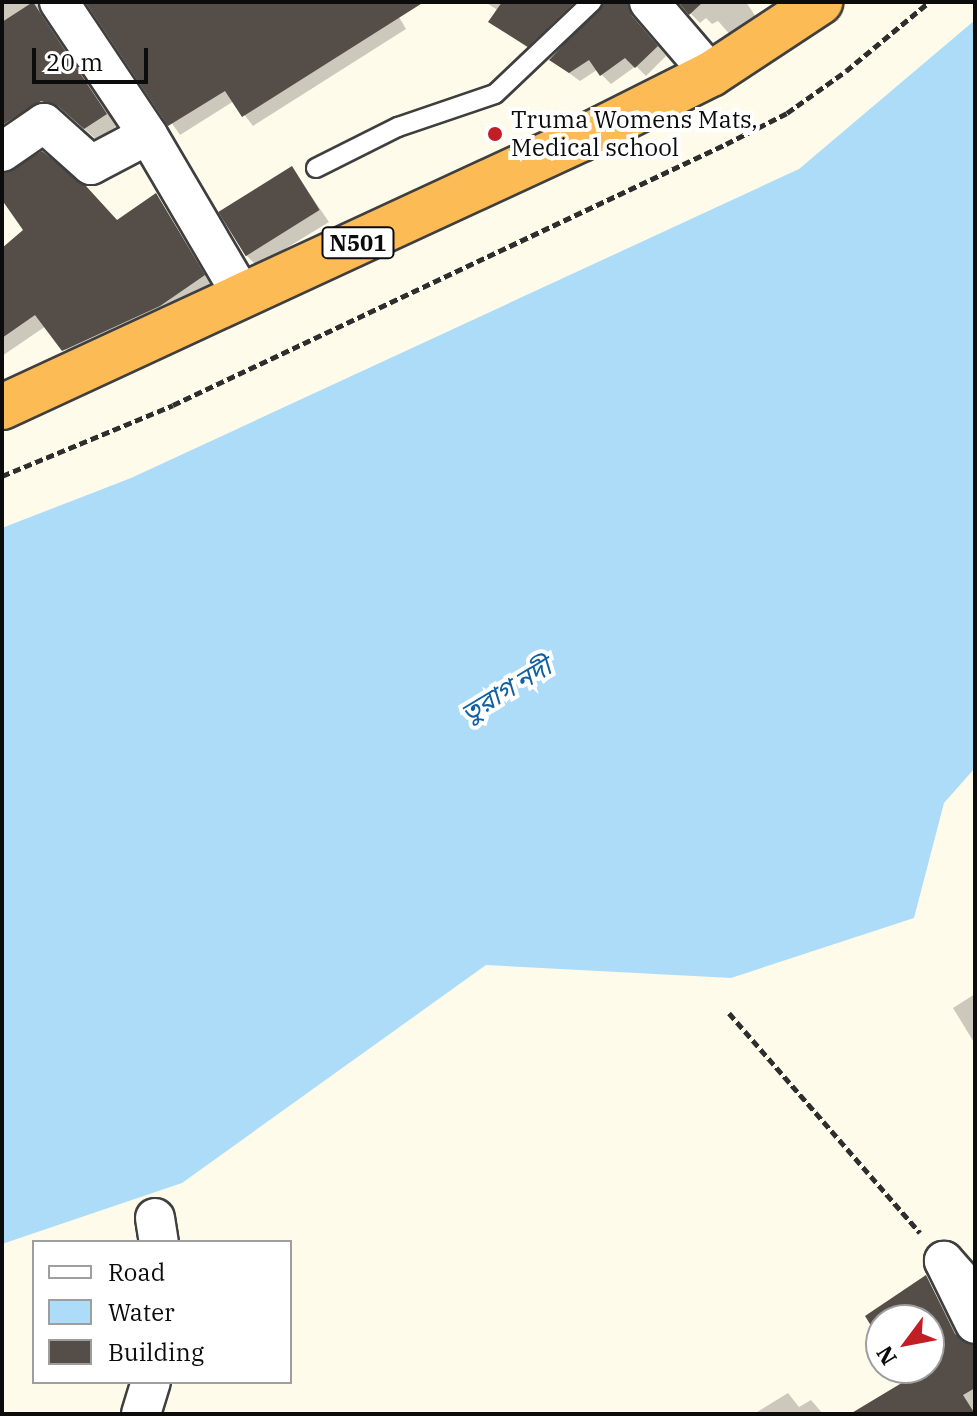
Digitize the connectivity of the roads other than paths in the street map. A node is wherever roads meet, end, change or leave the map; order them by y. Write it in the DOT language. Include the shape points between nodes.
graph roads {
  1 [pos="59,2"];
  2 [pos="592,2"];
  3 [pos="649,2"];
  4 [pos="820,2"];
  5 [pos="711,74"];
  6 [pos="148,135"];
  7 [pos="2,152"];
  8 [pos="316,168"];
  9 [pos="243,297"];
  10 [pos="2,407"];
  11 [pos="975,1296"];
  12 [pos="975,1324"];
  13 [pos="150,1384"];
  14 [pos="141,1414"];
  1 -- 6 [label="street"];
  2 -- 8 [label="lane" via="495,94 398,127"];
  3 -- 5 [label="street"];
  4 -- 5 [label="highway, N501"];
  5 -- 9 [label="highway, N501"];
  6 -- 7 [label="street" via="91,165 44,123"];
  6 -- 9 [label="street"];
  9 -- 10 [label="highway, N501"];
  11 -- 12 [label="street" via="944,1261"];
  13 -- 14 [label="street"];
}
